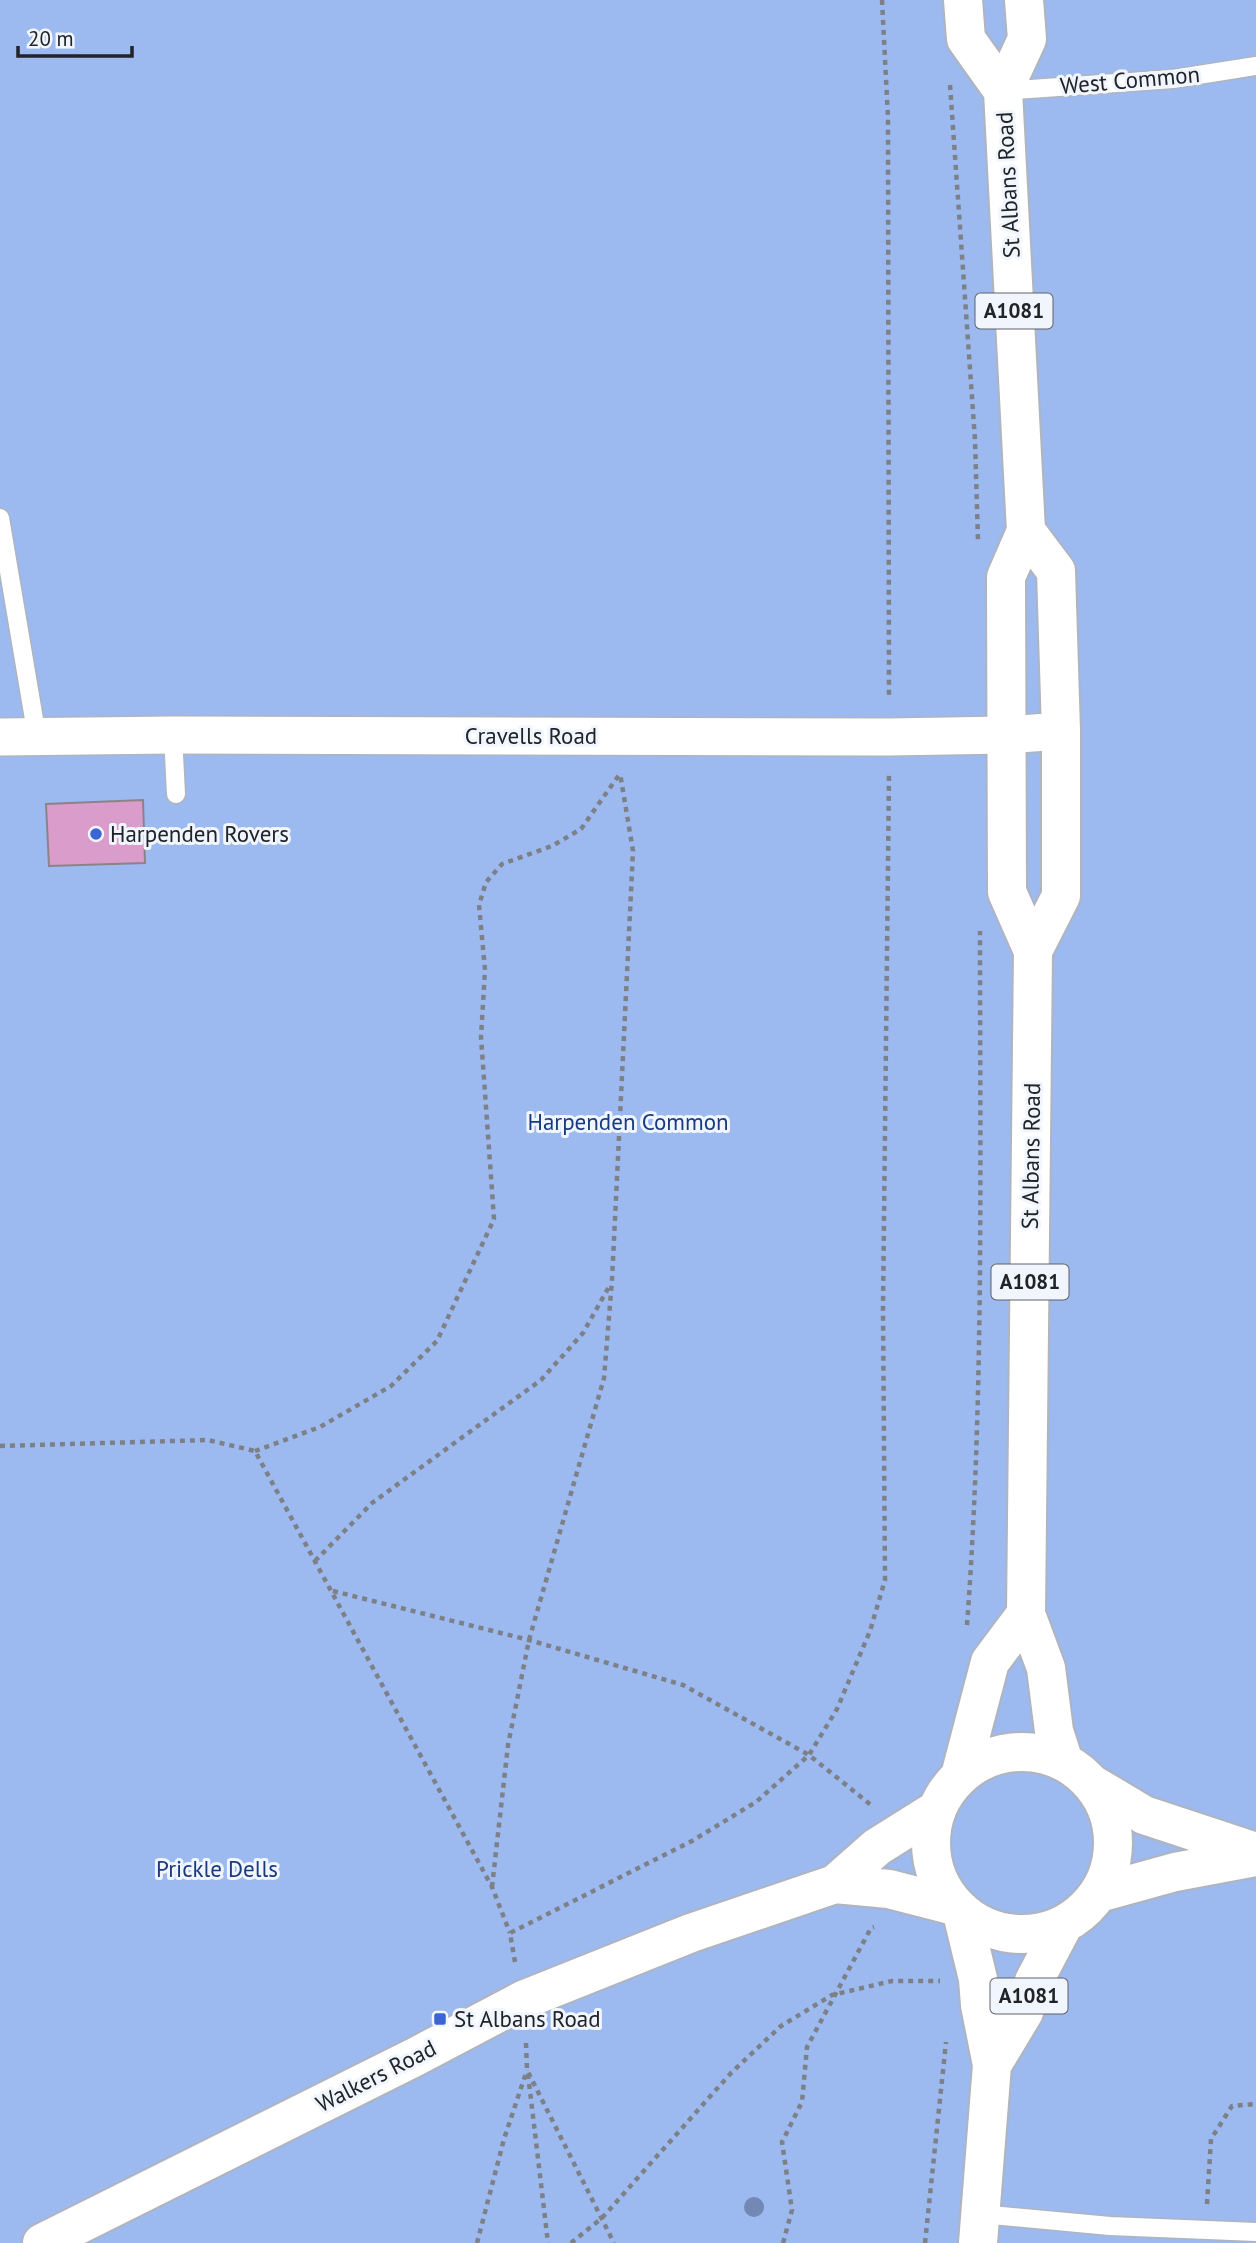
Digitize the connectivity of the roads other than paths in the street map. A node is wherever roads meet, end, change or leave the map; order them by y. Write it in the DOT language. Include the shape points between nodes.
graph roads {
  1 [pos="963,0"];
  2 [pos="1024,0"];
  3 [pos="1256,66"];
  4 [pos="1003,91"];
  5 [pos="0,518"];
  6 [pos="1026,531"];
  7 [pos="1061,731"];
  8 [pos="173,735"];
  9 [pos="1006,736"];
  10 [pos="0,737"];
  11 [pos="37,737"];
  12 [pos="176,794"];
  13 [pos="1034,951"];
  14 [pos="1026,1614"];
  15 [pos="1078,1773"];
  16 [pos="960,1776"];
  17 [pos="936,1810"];
  18 [pos="1256,1852"];
  19 [pos="1256,1857"];
  20 [pos="835,1884"];
  21 [pos="1099,1893"];
  22 [pos="958,1910"];
  23 [pos="1063,1926"];
  24 [pos="992,2065"];
  25 [pos="980,2229"];
  26 [pos="1256,2232"];
  27 [pos="42,2243"];
  1 -- 4 [label="main road, St Albans Road" via="966,39"];
  2 -- 4 [label="main road, St Albans Road / A1081" via="1027,39"];
  3 -- 4 [label="lane, West Common" via="1173,79"];
  4 -- 6 [label="main road, St Albans Road / A1081"];
  5 -- 11 [label="lane"];
  6 -- 7 [label="main road, St Albans Road / A1081" via="1056,571"];
  6 -- 9 [label="main road, St Albans Road / A1081" via="1006,577"];
  7 -- 9 [label="street, Cravells Road"];
  7 -- 13 [label="main road, St Albans Road / A1081" via="1061,896"];
  8 -- 9 [label="street, Cravells Road"];
  8 -- 11 [label="street, Cravells Road"];
  8 -- 12 [label="lane"];
  9 -- 13 [label="main road, St Albans Road / A1081" via="1007,892"];
  10 -- 11 [label="street, Cravells Road"];
  13 -- 14 [label="main road, St Albans Road / A1081"];
  14 -- 15 [label="main road, St Albans Road / A1081" via="1046,1668 1054,1731"];
  14 -- 16 [label="main road, St Albans Road" via="990,1662"];
  15 -- 16 [label="main road, St Albans Road" via="1037,1753 1009,1752 983,1760"];
  15 -- 18 [label="main road" via="1144,1815"];
  15 -- 21 [label="main road, St Albans Road" via="1108,1809 1114,1838 1111,1867"];
  16 -- 17 [label="main road, St Albans Road"];
  17 -- 20 [label="main road, Walkers Road" via="882,1832"];
  17 -- 22 [label="main road, St Albans Road" via="932,1860 940,1885"];
  19 -- 21 [label="main road"];
  20 -- 22 [label="main road, Walkers Road" via="892,1905"];
  20 -- 27 [label="main road, Walkers Road" via="691,1933 523,2000"];
  21 -- 23 [label="main road, St Albans Road"];
  22 -- 23 [label="main road, St Albans Road" via="985,1927 1011,1935 1038,1934"];
  22 -- 24 [label="main road, St Albans Road / A1081" via="978,1979"];
  23 -- 24 [label="main road, St Albans Road / A1081" via="1034,1981 1024,2012"];
  24 -- 25 [label="main road, St Albans Road / A1081"];
  25 -- 26 [label="lane" via="1110,2226"];
}
